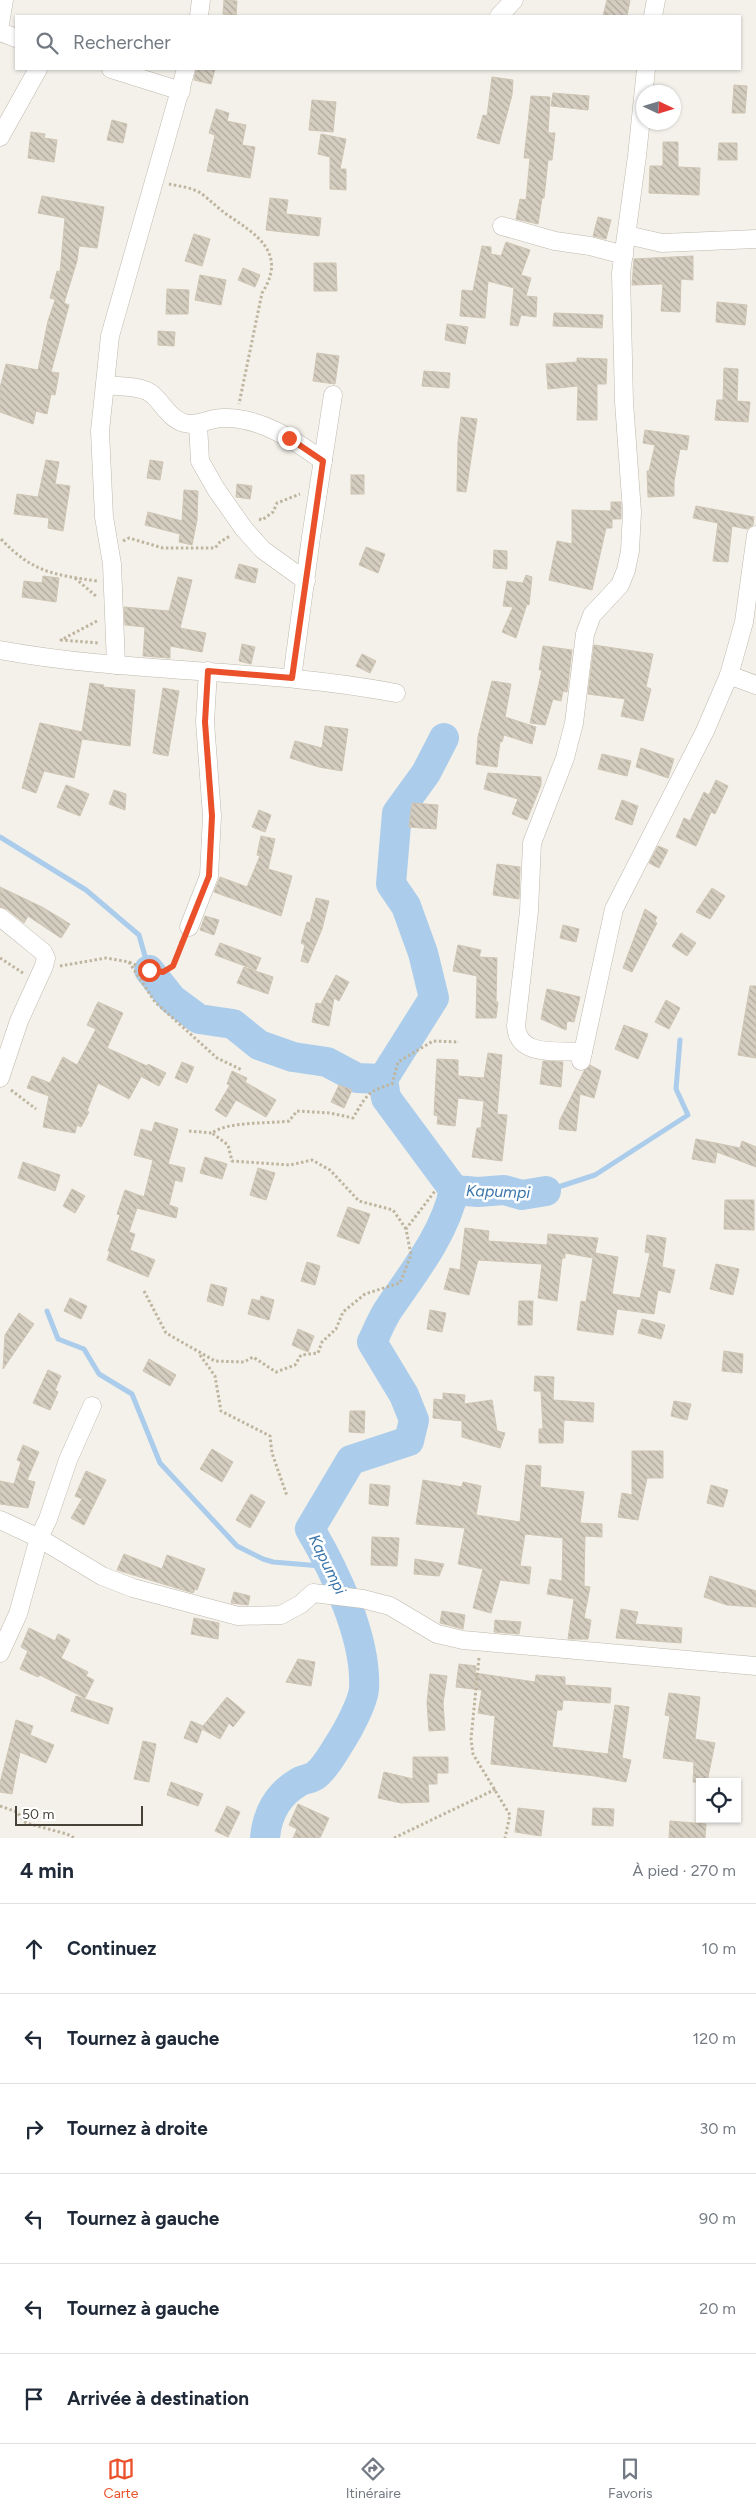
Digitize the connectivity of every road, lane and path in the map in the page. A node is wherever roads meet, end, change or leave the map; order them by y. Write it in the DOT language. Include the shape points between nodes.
graph roads {
  1 [pos="4,0"];
  2 [pos="202,0"];
  3 [pos="514,0"];
  4 [pos="656,0"];
  5 [pos="199,15"];
  6 [pos="500,15"];
  7 [pos="653,15"];
  8 [pos="0,24"];
  9 [pos="0,32"];
  10 [pos="15,38"];
  11 [pos="37,70"];
  12 [pos="114,70"];
  13 [pos="186,70"];
  14 [pos="646,70"];
  15 [pos="181,91"];
  16 [pos="1,132"];
  17 [pos="154,181"];
  18 [pos="502,226"];
  19 [pos="627,235"];
  20 [pos="756,239"];
  21 [pos="624,255"];
  22 [pos="105,385"];
  23 [pos="334,394"];
  24 [pos="237,417"];
  25 [pos="198,424"];
  26 [pos="323,461"];
  27 [pos="756,535"];
  28 [pos="1,539"];
  29 [pos="306,581"];
  30 [pos="113,583"];
  31 [pos="114,612"];
  32 [pos="115,644"];
  33 [pos="0,650"];
  34 [pos="116,664"];
  35 [pos="208,671"];
  36 [pos="728,675"];
  37 [pos="292,678"];
  38 [pos="756,685"];
  39 [pos="396,693"];
  40 [pos="0,917"];
  41 [pos="189,927"];
  42 [pos="0,958"];
  43 [pos="129,962"];
  44 [pos="40,974"];
  45 [pos="458,1042"];
  46 [pos="242,1070"];
  47 [pos="4,1082"];
  48 [pos="36,1109"];
  49 [pos="189,1132"];
  50 [pos="212,1133"];
  51 [pos="435,1191"];
  52 [pos="406,1229"];
  53 [pos="144,1291"];
  54 [pos="198,1352"];
  55 [pos="92,1406"];
  56 [pos="287,1496"];
  57 [pos="0,1520"];
  58 [pos="40,1538"];
  59 [pos="482,1641"];
  60 [pos="0,1653"];
  61 [pos="756,1666"];
  62 [pos="496,1789"];
  63 [pos="0,1806"];
  64 [pos="74,1838"];
  65 [pos="394,1838"];
  66 [pos="505,1838"];
  1 -- 8 [label="street"];
  2 -- 5 [label="street"];
  3 -- 6 [label="street"];
  4 -- 7 [label="street"];
  9 -- 10 [label="street"];
  11 -- 16 [label="street"];
  12 -- 15 [label="street"];
  13 -- 15 [label="street"];
  14 -- 19 [label="street"];
  15 -- 17 [label="street"];
  17 -- 22 [label="street" via="110,336"];
  17 -- 24 [label="path" via="201,193 252,232 265,244 270,255 271,269 245,366"];
  18 -- 21 [label="street"];
  19 -- 20 [label="street" via="662,243"];
  19 -- 21 [label="street"];
  21 -- 36 [label="street" via="620,317 632,512 630,551 620,584 592,615 585,634 574,723 565,758 532,843 529,910 516,1026 519,1039 529,1048 582,1057 614,909 705,731"];
  22 -- 25 [label="street" via="147,391 174,417 185,424"];
  22 -- 30 [label="street" via="100,432 104,517"];
  23 -- 26 [label="street"];
  24 -- 25 [label="street"];
  24 -- 26 [label="street" via="289,438"];
  25 -- 29 [label="street" via="200,461 216,489 263,550"];
  26 -- 29 [label="street"];
  27 -- 36 [label="street" via="744,622"];
  28 -- 30 [label="path" via="18,557 41,570"];
  29 -- 37 [label="street"];
  30 -- 31 [label="street"];
  31 -- 32 [label="street"];
  31 -- 32 [label="path" via="61,640"];
  32 -- 34 [label="street"];
  33 -- 34 [label="street"];
  34 -- 35 [label="street"];
  35 -- 37 [label="street"];
  35 -- 41 [label="street" via="205,722 212,816 209,876"];
  36 -- 38 [label="street"];
  37 -- 39 [label="street"];
  40 -- 44 [label="street" via="42,952 46,958"];
  41 -- 43 [label="path" via="180,942 173,966 163,972"];
  42 -- 44 [label="path"];
  43 -- 44 [label="path" via="106,958 56,966"];
  43 -- 46 [label="path" via="155,1002 217,1058"];
  44 -- 47 [label="street" via="19,1021"];
  45 -- 50 [label="path" via="433,1041 398,1062 392,1084 374,1088 353,1118 297,1111 289,1121 245,1123 231,1128 220,1127"];
  47 -- 48 [label="path"];
  49 -- 50 [label="path"];
  50 -- 52 [label="path" via="228,1145 232,1161 290,1165 312,1160 330,1170 359,1201 393,1210"];
  51 -- 52 [label="path"];
  52 -- 54 [label="path" via="411,1255 400,1283 365,1294 343,1312 336,1329 322,1342 318,1353 301,1355 295,1365 276,1372 253,1357 244,1362 215,1361"];
  53 -- 54 [label="path" via="166,1333"];
  54 -- 56 [label="path" via="214,1376 221,1411 270,1436 272,1453"];
  55 -- 58 [label="street" via="68,1460"];
  57 -- 58 [label="street"];
  58 -- 59 [label="street" via="102,1576 132,1588 238,1616 281,1615 313,1593 390,1606 437,1634"];
  58 -- 60 [label="street" via="18,1614"];
  59 -- 61 [label="street"];
  59 -- 62 [label="path" via="470,1739 473,1754"];
  62 -- 65 [label="path"];
  62 -- 66 [label="path" via="510,1815"];
  63 -- 64 [label="path" via="17,1812 26,1823"];
}
